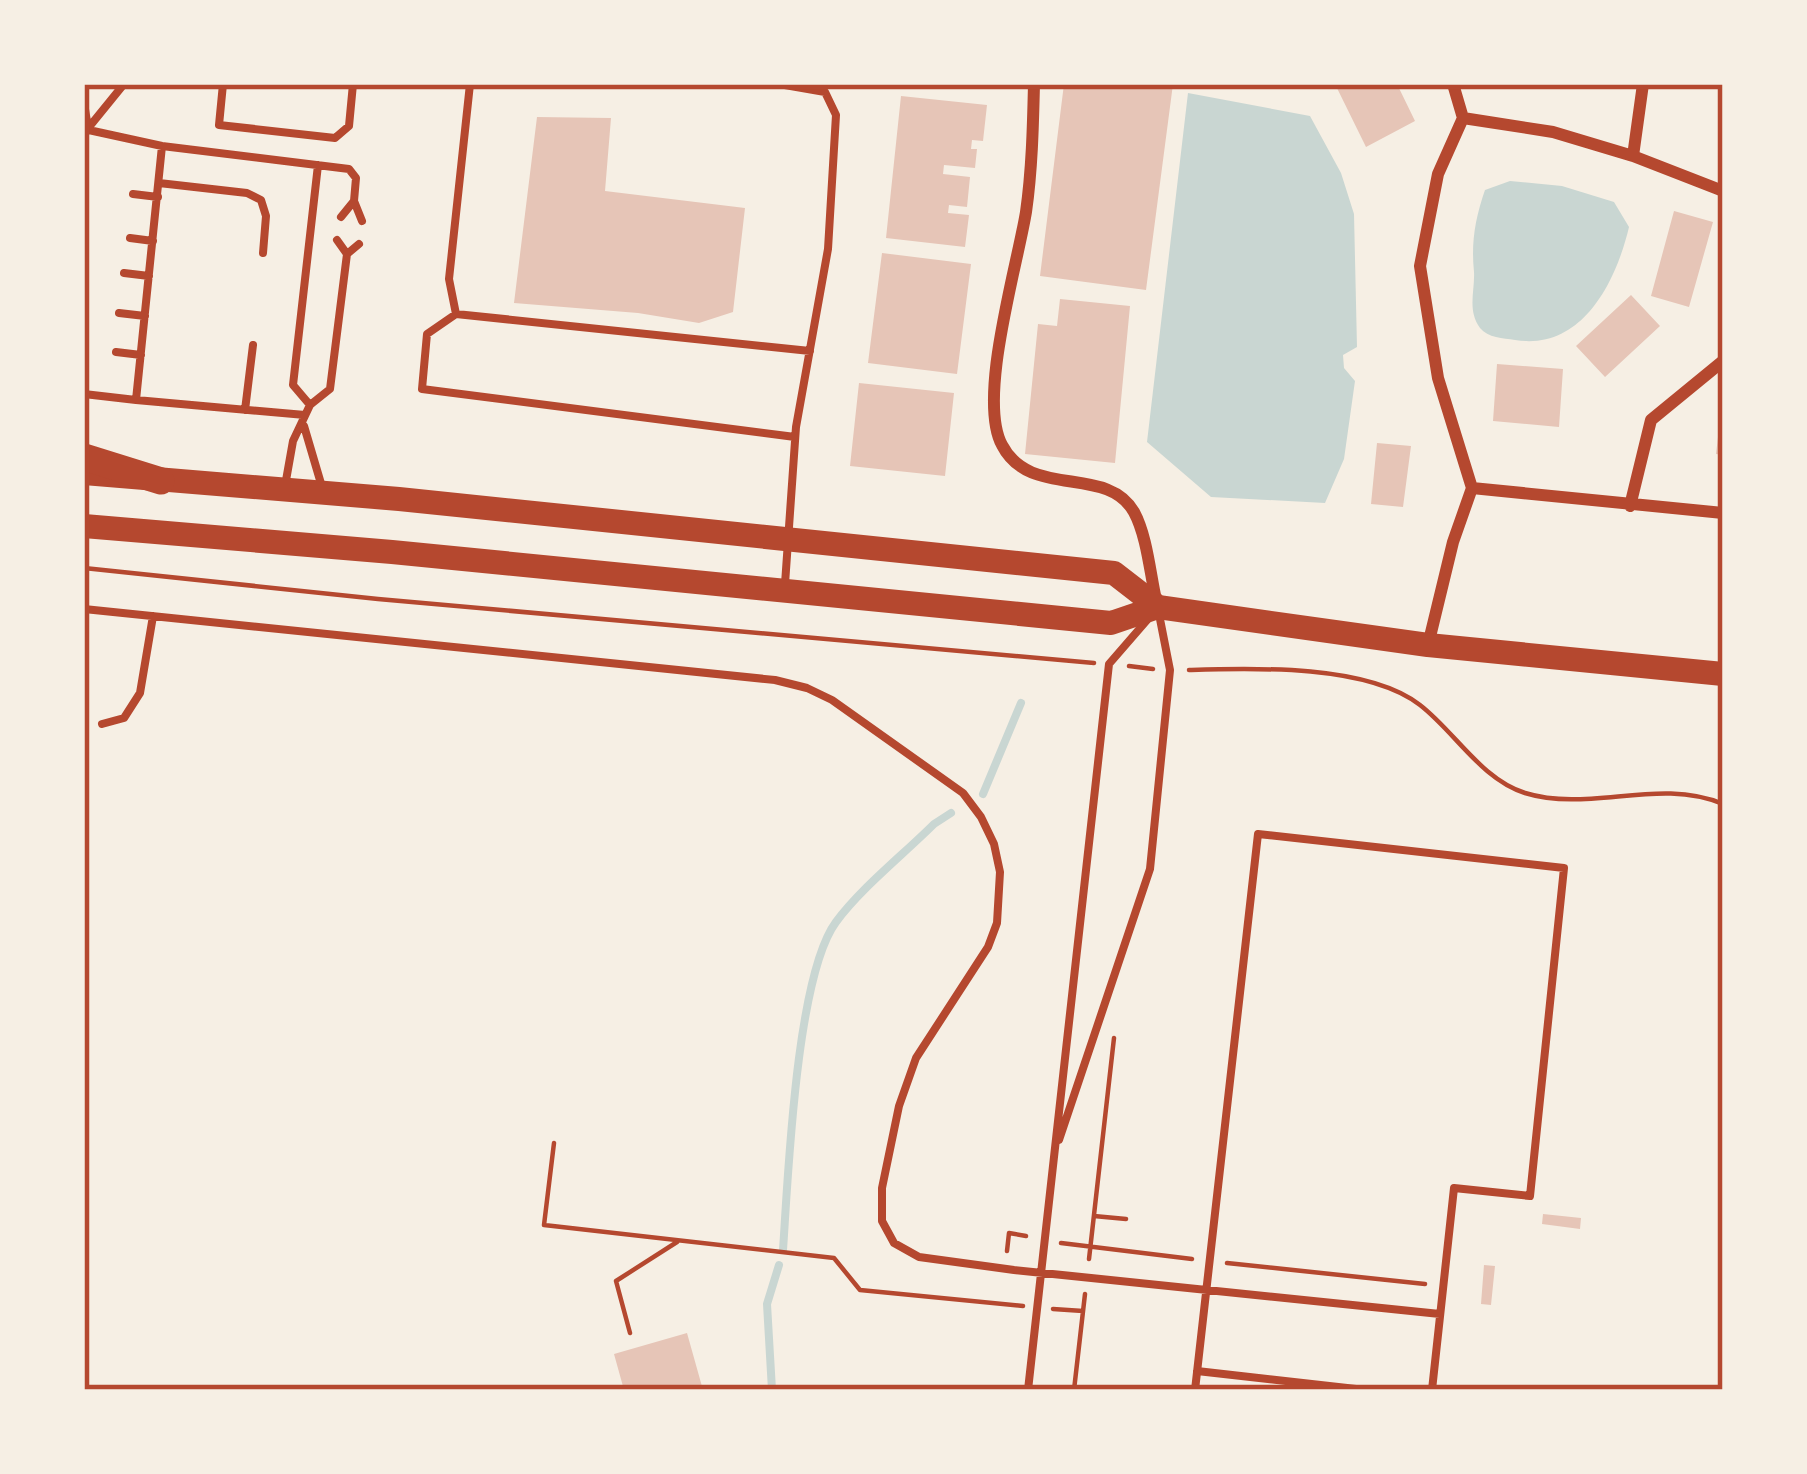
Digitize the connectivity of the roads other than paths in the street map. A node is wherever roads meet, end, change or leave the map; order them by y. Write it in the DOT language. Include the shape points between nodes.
graph roads {
  1 [pos="124,84"];
  2 [pos="223,84"];
  3 [pos="353,84"];
  4 [pos="470,84"];
  5 [pos="779,84"];
  6 [pos="1034,84"];
  7 [pos="1453,84"];
  8 [pos="1643,84"];
  9 [pos="84,103"];
  10 [pos="1463,118"];
  11 [pos="85,130"];
  12 [pos="162,146"];
  13 [pos="1633,156"];
  14 [pos="318,165"];
  15 [pos="159,183"];
  16 [pos="1723,191"];
  17 [pos="133,194"];
  18 [pos="158,197"];
  19 [pos="354,201"];
  20 [pos="341,217"];
  21 [pos="362,221"];
  22 [pos="130,238"];
  23 [pos="337,240"];
  24 [pos="153,241"];
  25 [pos="359,244"];
  26 [pos="263,253"];
  27 [pos="347,254"];
  28 [pos="124,273"];
  29 [pos="149,276"];
  30 [pos="119,313"];
  31 [pos="456,314"];
  32 [pos="145,316"];
  33 [pos="253,345"];
  34 [pos="810,351"];
  35 [pos="116,352"];
  36 [pos="141,355"];
  37 [pos="1723,361"];
  38 [pos="84,394"];
  39 [pos="136,400"];
  40 [pos="245,410"];
  41 [pos="306,415"];
  42 [pos="795,437"];
  43 [pos="84,457"];
  44 [pos="84,473"];
  45 [pos="161,481"];
  46 [pos="1472,488"];
  47 [pos="284,490"];
  48 [pos="323,493"];
  49 [pos="1630,506"];
  50 [pos="1723,513"];
  51 [pos="84,526"];
  52 [pos="788,541"];
  53 [pos="785,591"];
  54 [pos="1158,608"];
  55 [pos="84,609"];
  56 [pos="153,616"];
  57 [pos="1428,645"];
  58 [pos="1723,674"];
  59 [pos="102,724"];
  60 [pos="1052,1159"];
  61 [pos="1041,1273"];
  62 [pos="1206,1290"];
  63 [pos="1440,1314"];
  64 [pos="1197,1371"];
  65 [pos="1028,1390"];
  66 [pos="1195,1390"];
  67 [pos="1365,1390"];
  68 [pos="1432,1390"];
  1 -- 11 [label="lane"];
  2 -- 3 [label="lane" via="219,125 335,138 349,126"];
  4 -- 31 [label="lane" via="448,279"];
  5 -- 34 [label="lane" via="825,92 836,115 828,249"];
  6 -- 54 [label="street" via="1027,207 993,420 1020,469 1114,491 1133,510"];
  7 -- 10 [label="street"];
  8 -- 13 [label="street"];
  9 -- 11 [label="lane"];
  10 -- 13 [label="street"];
  10 -- 46 [label="street" via="1438,174 1420,266 1438,378"];
  11 -- 12 [label="lane"];
  12 -- 14 [label="lane"];
  12 -- 15 [label="lane"];
  13 -- 16 [label="street"];
  14 -- 19 [label="lane" via="349,169"];
  14 -- 41 [label="lane" via="293,385"];
  15 -- 18 [label="lane"];
  15 -- 26 [label="lane" via="262,200"];
  17 -- 18 [label="lane"];
  18 -- 24 [label="lane"];
  19 -- 20 [label="lane"];
  19 -- 21 [label="lane"];
  22 -- 24 [label="lane"];
  23 -- 27 [label="lane"];
  24 -- 29 [label="lane"];
  25 -- 27 [label="lane"];
  27 -- 41 [label="lane" via="330,389"];
  28 -- 29 [label="lane"];
  29 -- 32 [label="lane"];
  30 -- 32 [label="lane"];
  31 -- 34 [label="lane"];
  31 -- 42 [label="lane" via="427,334 422,389"];
  32 -- 36 [label="lane"];
  33 -- 40 [label="lane"];
  34 -- 42 [label="lane"];
  35 -- 36 [label="lane"];
  36 -- 39 [label="lane"];
  37 -- 49 [label="street" via="1651,420"];
  38 -- 39 [label="lane"];
  39 -- 40 [label="lane"];
  40 -- 41 [label="lane"];
  41 -- 47 [label="lane"];
  41 -- 48 [label="lane"];
  42 -- 52 [label="lane"];
  43 -- 45 [label="main road"];
  44 -- 45 [label="main road"];
  45 -- 47 [label="main road"];
  46 -- 49 [label="street"];
  46 -- 57 [label="street"];
  47 -- 48 [label="main road"];
  48 -- 52 [label="main road"];
  49 -- 50 [label="street"];
  51 -- 53 [label="main road"];
  52 -- 53 [label="lane"];
  52 -- 54 [label="main road" via="1114,573"];
  53 -- 54 [label="main road" via="1111,623"];
  54 -- 57 [label="main road"];
  54 -- 60 [label="lane" via="1170,670 1150,869"];
  54 -- 60 [label="lane" via="1109,664"];
  55 -- 56 [label="lane"];
  56 -- 59 [label="lane" via="140,693 124,718"];
  56 -- 61 [label="lane" via="775,680 832,700 963,793 994,844 997,923 916,1058 887,1154 882,1221 894,1243 919,1257"];
  57 -- 58 [label="main road"];
  60 -- 61 [label="lane"];
  61 -- 62 [label="lane"];
  61 -- 65 [label="lane"];
  62 -- 63 [label="lane"];
  62 -- 63 [label="lane" via="1258,834 1564,868 1530,1196 1454,1188"];
  62 -- 64 [label="lane"];
  63 -- 68 [label="lane"];
  64 -- 66 [label="lane"];
  64 -- 67 [label="lane"];
}
